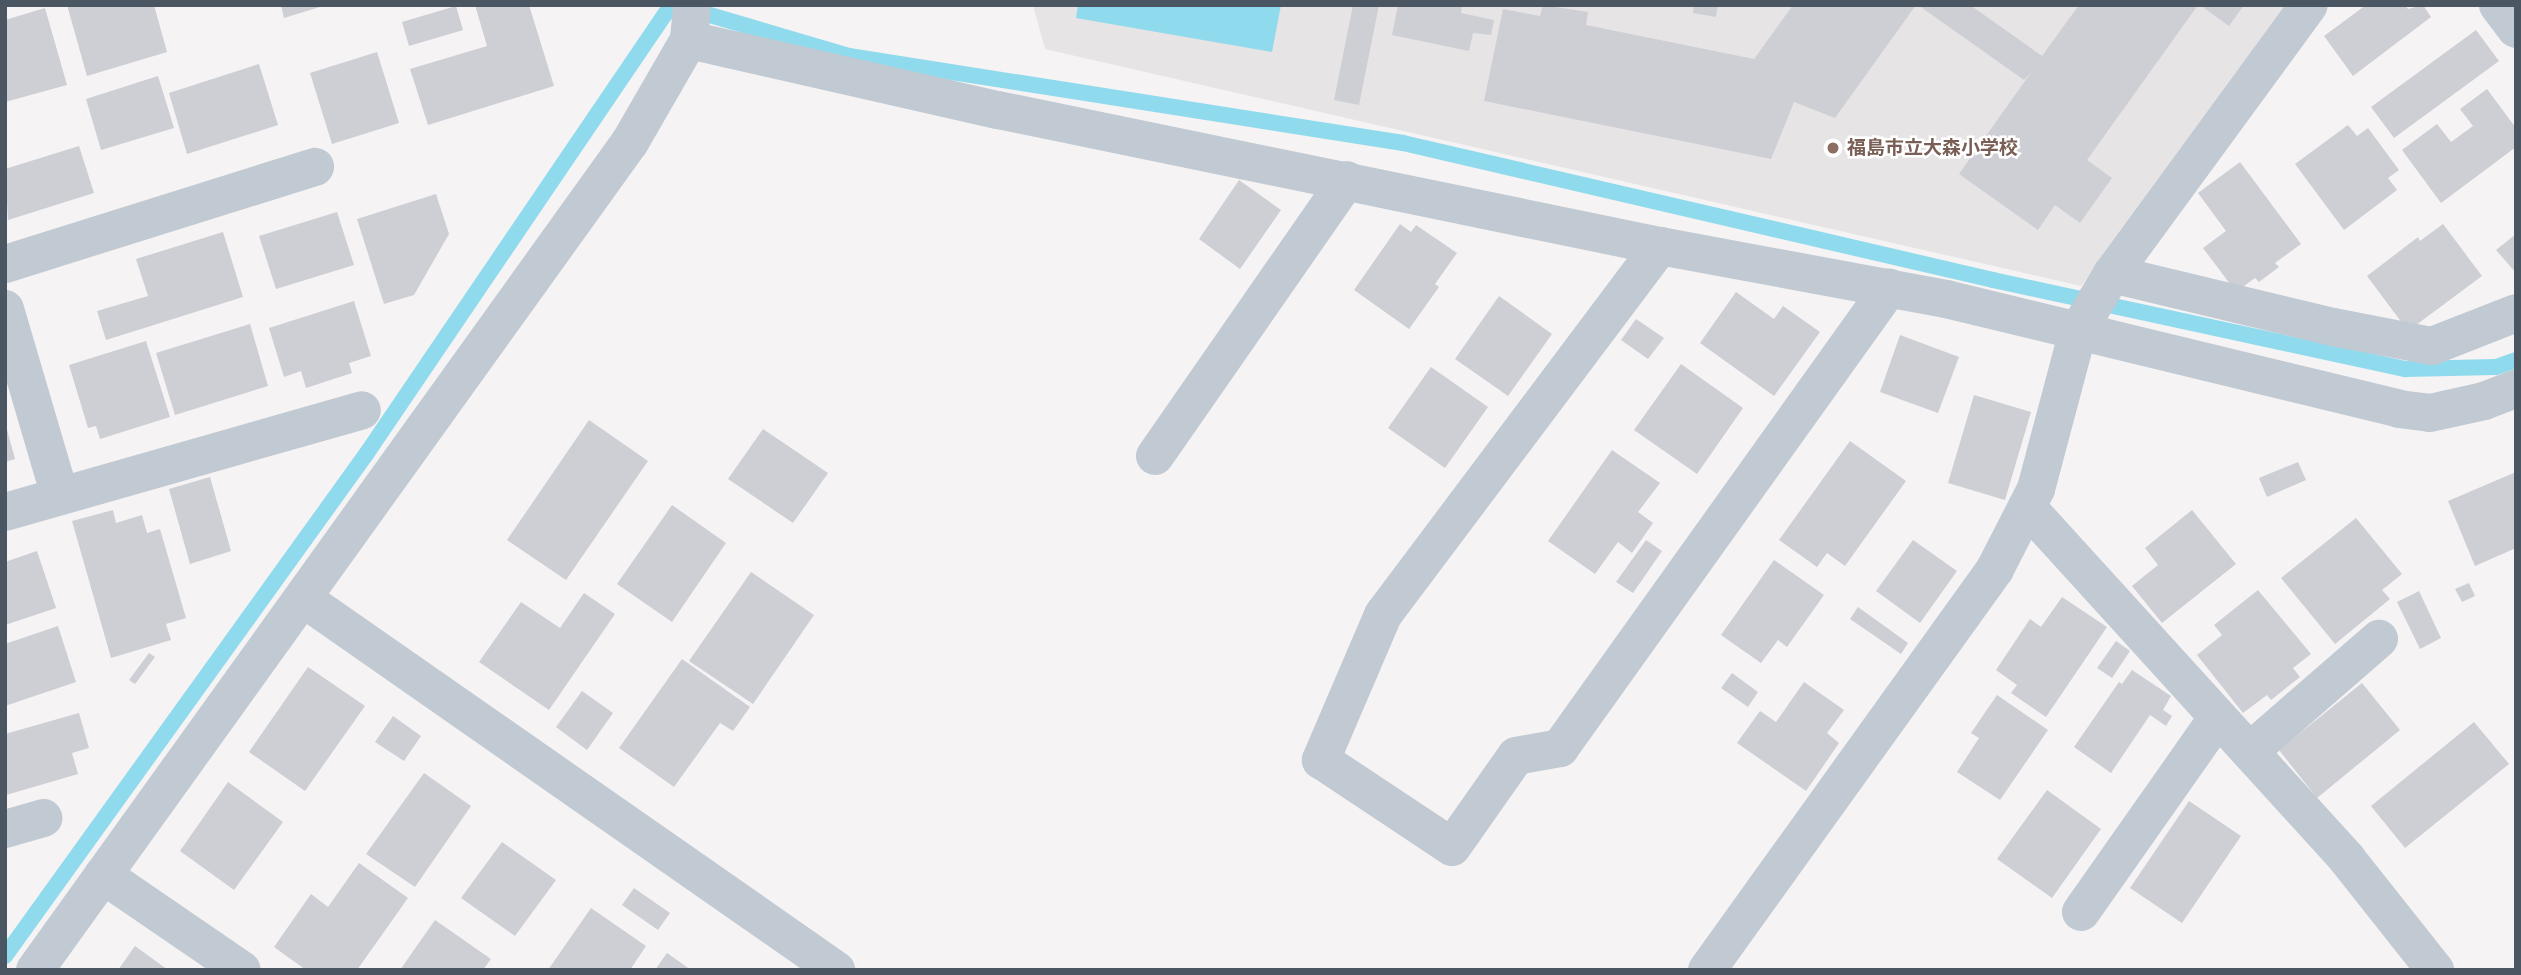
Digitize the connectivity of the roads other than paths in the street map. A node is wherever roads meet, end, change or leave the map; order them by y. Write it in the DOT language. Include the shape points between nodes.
graph roads {
  1 [pos="2309,5"];
  2 [pos="2498,5"];
  3 [pos="691,23"];
  4 [pos="2516,29"];
  5 [pos="315,167"];
  6 [pos="1347,180"];
  7 [pos="1660,246"];
  8 [pos="5,264"];
  9 [pos="1889,288"];
  10 [pos="2096,302"];
  11 [pos="5,309"];
  12 [pos="2516,313"];
  13 [pos="2516,389"];
  14 [pos="362,410"];
  15 [pos="1155,456"];
  16 [pos="60,496"];
  17 [pos="2027,508"];
  18 [pos="5,512"];
  19 [pos="304,599"];
  20 [pos="2379,639"];
  21 [pos="2218,717"];
  22 [pos="2250,751"];
  23 [pos="43,818"];
  24 [pos="5,829"];
  25 [pos="103,875"];
  26 [pos="2081,912"];
  27 [pos="35,970"];
  28 [pos="242,970"];
  29 [pos="836,970"];
  30 [pos="1707,970"];
  31 [pos="2435,970"];
  1 -- 10 [label="street"];
  2 -- 4 [label="street"];
  3 -- 6 [label="street" via="998,110"];
  3 -- 19 [label="street" via="630,142"];
  5 -- 8 [label="street"];
  6 -- 7 [label="street"];
  6 -- 15 [label="street"];
  7 -- 9 [label="street"];
  7 -- 9 [label="street" via="1383,615 1321,761 1452,847 1516,756 1560,748"];
  9 -- 10 [label="street"];
  10 -- 12 [label="street" via="2333,327 2432,346"];
  10 -- 13 [label="street" via="2399,409 2430,413"];
  10 -- 17 [label="street"];
  11 -- 16 [label="street"];
  14 -- 16 [label="street"];
  16 -- 18 [label="street"];
  17 -- 21 [label="street"];
  17 -- 30 [label="street" via="1995,569"];
  19 -- 25 [label="street"];
  19 -- 29 [label="street"];
  20 -- 22 [label="street"];
  21 -- 22 [label="street"];
  21 -- 26 [label="street"];
  22 -- 31 [label="street" via="2347,859"];
  23 -- 24 [label="street"];
  25 -- 27 [label="street"];
  25 -- 28 [label="street"];
}
